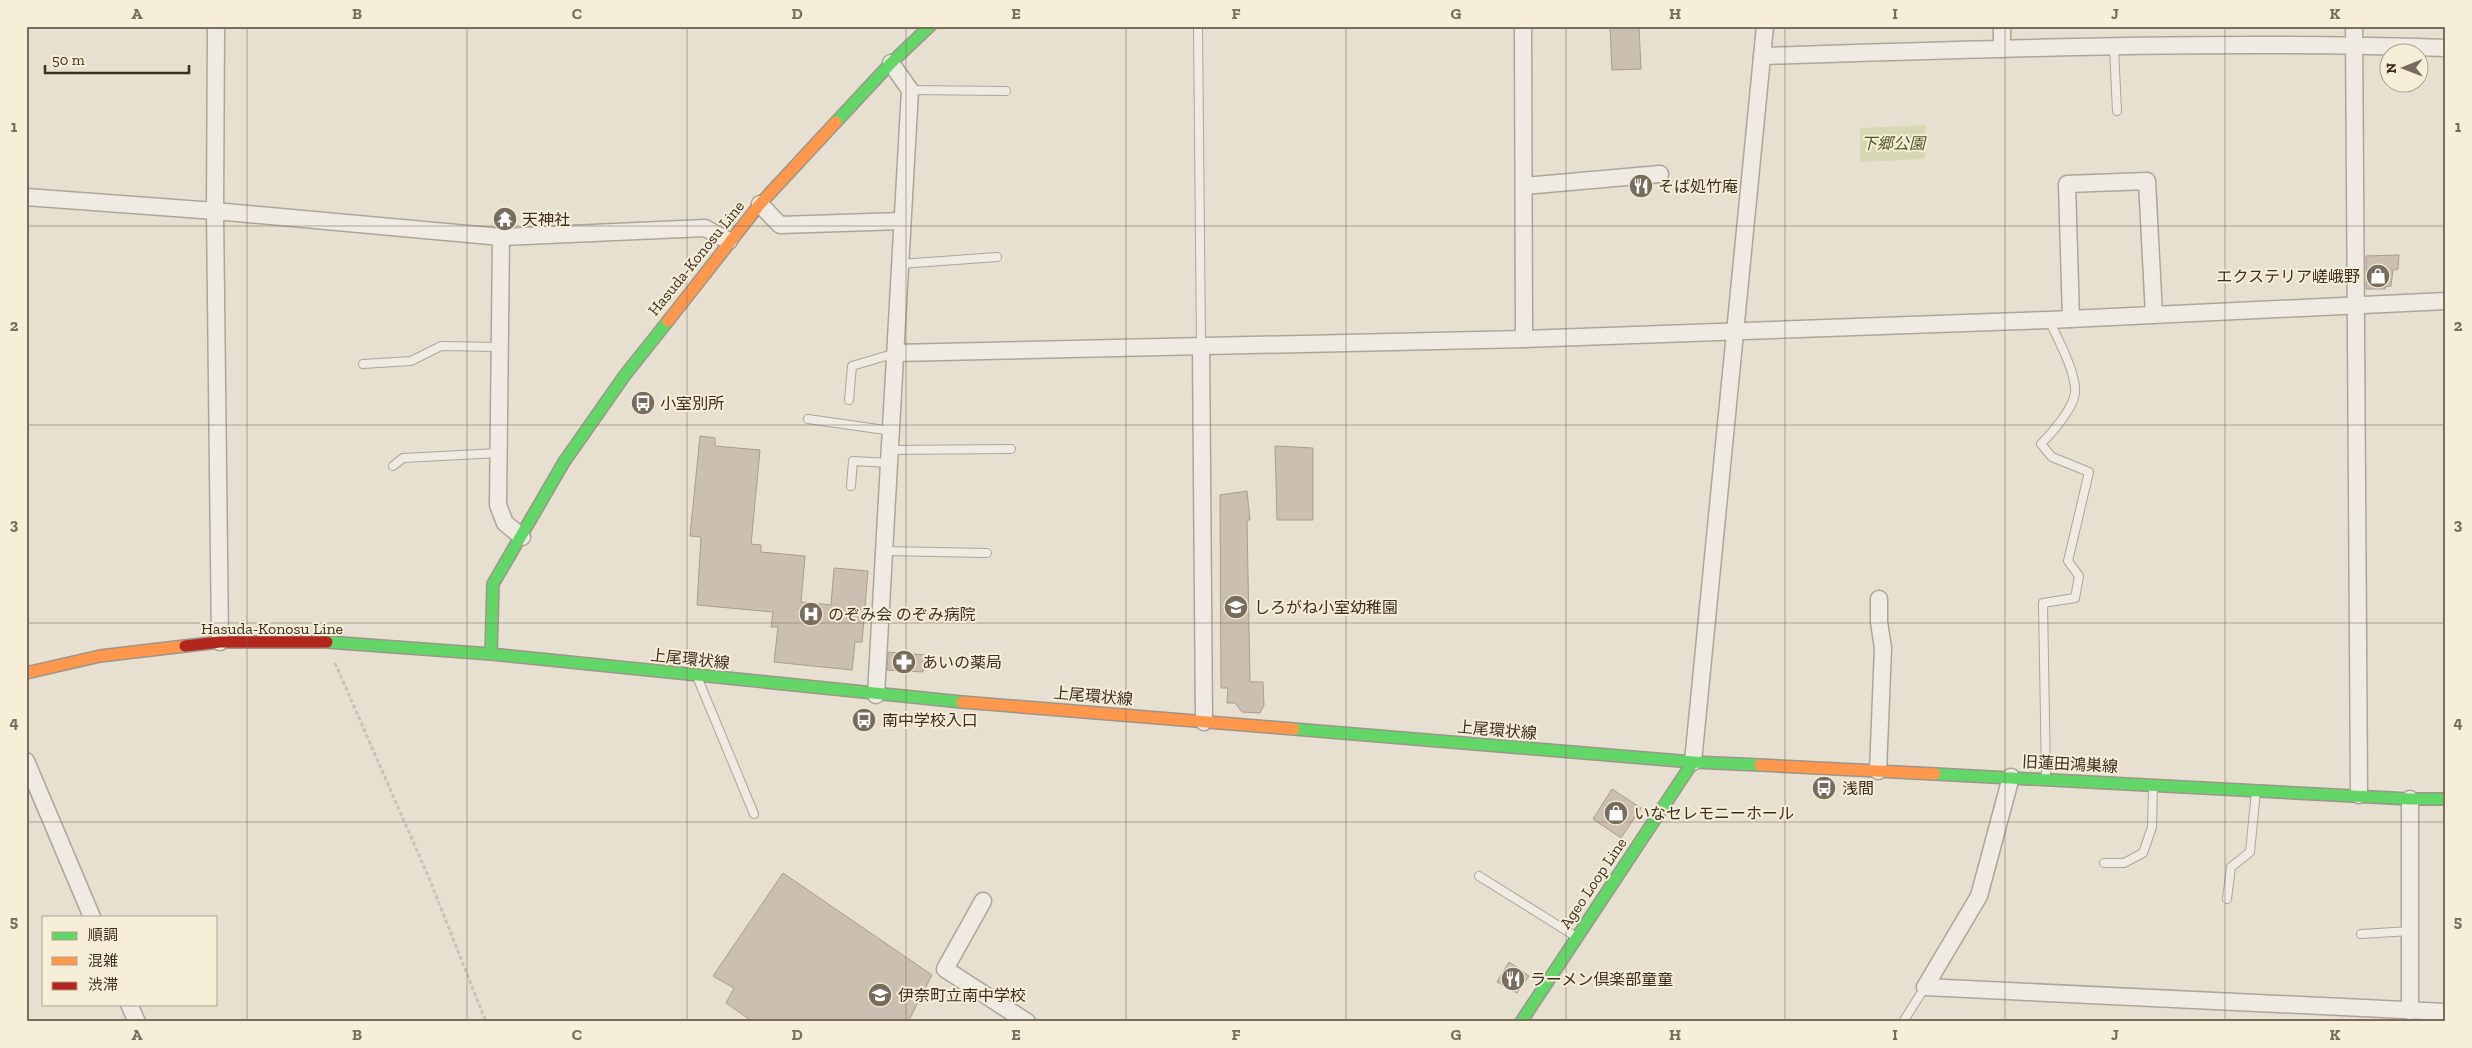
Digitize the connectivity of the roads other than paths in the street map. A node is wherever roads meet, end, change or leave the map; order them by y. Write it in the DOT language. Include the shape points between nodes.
graph roads {
  1 [pos="216,26"];
  2 [pos="1198,26"];
  3 [pos="1523,26"];
  4 [pos="1765,26"];
  5 [pos="2002,26"];
  6 [pos="2354,26"];
  7 [pos="926,28"];
  8 [pos="2354,44"];
  9 [pos="2114,48"];
  10 [pos="2446,48"];
  11 [pos="2002,49"];
  12 [pos="1762,56"];
  13 [pos="891,62"];
  14 [pos="910,90"];
  15 [pos="1006,91"];
  16 [pos="2117,111"];
  17 [pos="1660,174"];
  18 [pos="1524,186"];
  19 [pos="26,197"];
  20 [pos="760,204"];
  21 [pos="215,211"];
  22 [pos="901,221"];
  23 [pos="501,238"];
  24 [pos="729,241"];
  25 [pos="997,257"];
  26 [pos="898,264"];
  27 [pos="2446,301"];
  28 [pos="2356,306"];
  29 [pos="2154,315"];
  30 [pos="2071,319"];
  31 [pos="2048,320"];
  32 [pos="1735,332"];
  33 [pos="1524,340"];
  34 [pos="1201,346"];
  35 [pos="500,347"];
  36 [pos="896,353"];
  37 [pos="363,364"];
  38 [pos="849,400"];
  39 [pos="808,419"];
  40 [pos="892,431"];
  41 [pos="1011,449"];
  42 [pos="499,453"];
  43 [pos="890,456"];
  44 [pos="393,466"];
  45 [pos="851,486"];
  46 [pos="522,537"];
  47 [pos="884,551"];
  48 [pos="987,553"];
  49 [pos="1879,599"];
  50 [pos="220,642"];
  51 [pos="491,654"];
  52 [pos="26,673"];
  53 [pos="697,676"];
  54 [pos="876,695"];
  55 [pos="1204,722"];
  56 [pos="26,761"];
  57 [pos="1693,762"];
  58 [pos="1878,771"];
  59 [pos="2010,777"];
  60 [pos="2046,779"];
  61 [pos="2153,784"];
  62 [pos="2256,789"];
  63 [pos="2359,794"];
  64 [pos="2410,799"];
  65 [pos="2446,799"];
  66 [pos="754,814"];
  67 [pos="2104,863"];
  68 [pos="1479,876"];
  69 [pos="2227,899"];
  70 [pos="984,901"];
  71 [pos="92,916"];
  72 [pos="2412,931"];
  73 [pos="2361,934"];
  74 [pos="1577,937"];
  75 [pos="1925,987"];
  76 [pos="130,1006"];
  77 [pos="2410,1010"];
  78 [pos="2446,1012"];
  79 [pos="137,1022"];
  80 [pos="1027,1022"];
  81 [pos="1521,1022"];
  82 [pos="1903,1022"];
  1 -- 21 [label="street"];
  2 -- 34 [label="lane"];
  3 -- 18 [label="street"];
  4 -- 12 [label="street"];
  5 -- 11 [label="street"];
  6 -- 8 [label="street"];
  7 -- 13 [label="main road, Hasuda-Konosu Line"];
  8 -- 9 [label="street"];
  8 -- 10 [label="street"];
  8 -- 28 [label="street"];
  9 -- 11 [label="street"];
  9 -- 16 [label="lane"];
  11 -- 12 [label="street"];
  12 -- 32 [label="street"];
  13 -- 14 [label="street"];
  13 -- 20 [label="main road, Hasuda-Konosu Line"];
  14 -- 15 [label="lane"];
  14 -- 22 [label="street"];
  17 -- 18 [label="street"];
  18 -- 33 [label="street"];
  19 -- 21 [label="street"];
  20 -- 22 [label="street" via="780,225"];
  20 -- 24 [label="main road, Hasuda-Konosu Line"];
  21 -- 23 [label="street"];
  21 -- 50 [label="street"];
  22 -- 26 [label="street"];
  23 -- 24 [label="street" via="704,228"];
  23 -- 35 [label="street"];
  24 -- 46 [label="main road, Hasuda-Konosu Line" via="625,375 564,462"];
  25 -- 26 [label="lane"];
  26 -- 36 [label="street"];
  27 -- 28 [label="street"];
  28 -- 29 [label="street"];
  28 -- 63 [label="street"];
  29 -- 30 [label="street"];
  29 -- 30 [label="street" via="2147,181 2067,184"];
  30 -- 31 [label="street"];
  31 -- 32 [label="street"];
  31 -- 60 [label="lane" via="2067,356 2075,393 2059,426 2041,444 2052,457 2088,472 2068,561 2080,576 2075,598 2043,603"];
  32 -- 33 [label="street"];
  32 -- 57 [label="street"];
  33 -- 34 [label="street"];
  34 -- 36 [label="street"];
  34 -- 55 [label="street"];
  35 -- 37 [label="lane" via="441,346 411,361"];
  35 -- 42 [label="street"];
  36 -- 38 [label="lane" via="852,366"];
  36 -- 40 [label="street"];
  39 -- 40 [label="lane"];
  40 -- 43 [label="street"];
  41 -- 43 [label="lane"];
  42 -- 44 [label="lane" via="403,458"];
  42 -- 46 [label="street" via="498,505 505,523"];
  43 -- 45 [label="lane" via="853,462"];
  43 -- 47 [label="street"];
  46 -- 51 [label="main road, Hasuda-Konosu Line" via="493,584"];
  47 -- 48 [label="lane"];
  47 -- 54 [label="street"];
  49 -- 58 [label="street" via="1884,648"];
  50 -- 51 [label="main road, Hasuda-Konosu Line" via="326,642"];
  50 -- 52 [label="main road, Hasuda-Konosu Line" via="100,656"];
  51 -- 53 [label="main road, 上尾環状線"];
  53 -- 54 [label="main road, 上尾環状線"];
  53 -- 66 [label="lane"];
  54 -- 55 [label="main road, 上尾環状線"];
  55 -- 57 [label="main road, 上尾環状線"];
  56 -- 71 [label="street"];
  57 -- 58 [label="main road, 旧蓮田鴻巣線"];
  57 -- 74 [label="main road, Ageo Loop Line"];
  58 -- 59 [label="main road, 旧蓮田鴻巣線"];
  59 -- 60 [label="main road, 旧蓮田鴻巣線"];
  59 -- 75 [label="street" via="1979,896"];
  60 -- 61 [label="main road, 旧蓮田鴻巣線"];
  61 -- 62 [label="main road, 旧蓮田鴻巣線"];
  61 -- 67 [label="lane" via="2152,827 2143,852 2124,863"];
  62 -- 63 [label="main road, 旧蓮田鴻巣線"];
  62 -- 69 [label="lane" via="2250,852 2231,867"];
  63 -- 64 [label="main road, 旧蓮田鴻巣線"];
  64 -- 65 [label="main road, 旧蓮田鴻巣線"];
  64 -- 72 [label="street"];
  68 -- 74 [label="lane"];
  70 -- 80 [label="street" via="945,970"];
  72 -- 73 [label="lane"];
  72 -- 77 [label="street"];
  74 -- 81 [label="main road, Ageo Loop Line"];
  75 -- 77 [label="street"];
  75 -- 82 [label="lane"];
  76 -- 79 [label="street"];
  77 -- 78 [label="street"];
}
